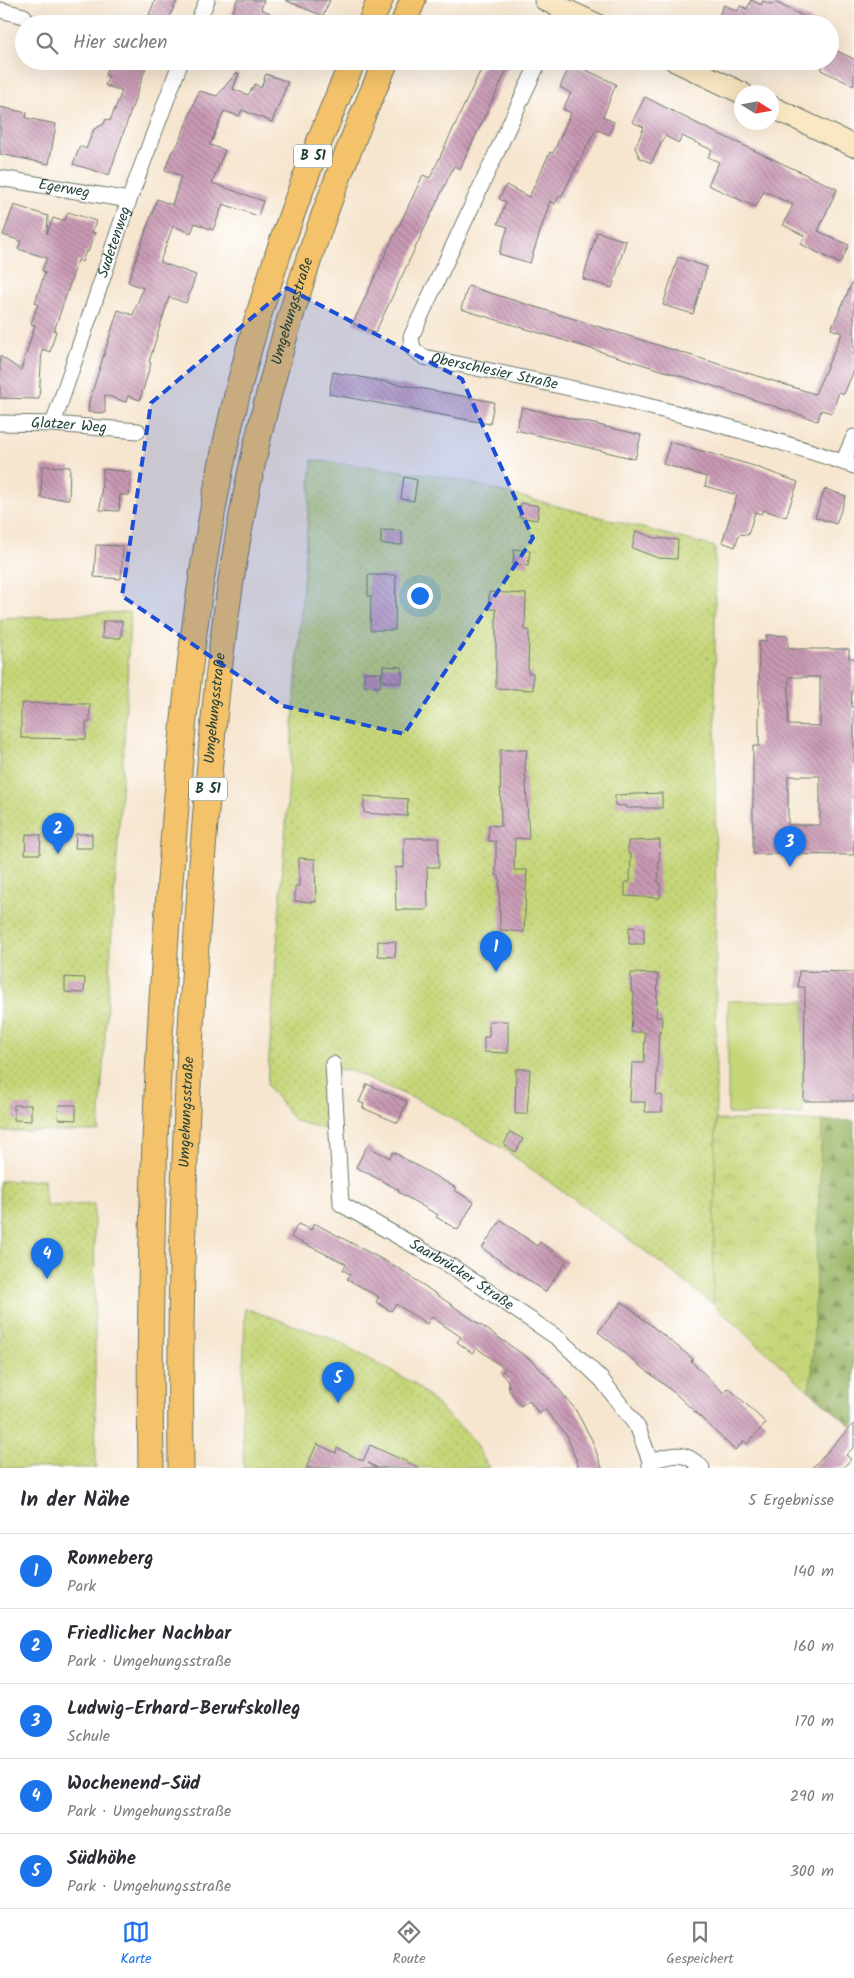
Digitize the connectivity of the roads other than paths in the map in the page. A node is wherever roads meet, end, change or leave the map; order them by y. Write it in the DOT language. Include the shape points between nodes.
graph roads {
  1 [pos="207,0"];
  2 [pos="380,0"];
  3 [pos="414,0"];
  4 [pos="0,10"];
  5 [pos="555,11"];
  6 [pos="20,15"];
  7 [pos="201,15"];
  8 [pos="374,15"];
  9 [pos="406,15"];
  10 [pos="568,15"];
  11 [pos="178,70"];
  12 [pos="349,70"];
  13 [pos="382,70"];
  14 [pos="535,70"];
  15 [pos="694,70"];
  16 [pos="734,89"];
  17 [pos="779,110"];
  18 [pos="854,146"];
  19 [pos="0,178"];
  20 [pos="129,200"];
  21 [pos="0,423"];
  22 [pos="53,424"];
  23 [pos="138,431"];
  24 [pos="854,437"];
  25 [pos="849,464"];
  26 [pos="332,1064"];
  27 [pos="650,1464"];
  28 [pos="151,1468"];
  29 [pos="181,1468"];
  30 [pos="702,1468"];
  1 -- 7 [label="street"];
  2 -- 8 [label="highway"];
  3 -- 9 [label="highway"];
  4 -- 6 [label="street"];
  5 -- 10 [label="main road"];
  11 -- 20 [label="street, Sudetenweg"];
  12 -- 28 [label="highway, Umgehungsstraße / B 51" via="305,176 263,302 229,428 201,580 182,748 160,1028 152,1265"];
  13 -- 29 [label="highway, Umgehungsstraße / B 51" via="330,194 292,309 256,444 230,584 214,718 194,963 182,1256"];
  14 -- 25 [label="street, Oberschlesier Straße" via="412,337 413,349 424,357 674,411"];
  15 -- 16 [label="main road"];
  17 -- 18 [label="main road"];
  19 -- 20 [label="street, Egerweg"];
  20 -- 22 [label="street, Sudetenweg"];
  21 -- 22 [label="street, Glatzer Weg"];
  22 -- 23 [label="street, Glatzer Weg"];
  24 -- 25 [label="street"];
  26 -- 27 [label="street, Saarbrücker Straße" via="341,1204 454,1268 559,1339 602,1380 638,1428"];
  27 -- 30 [label="street" via="676,1454 693,1459"];
}
